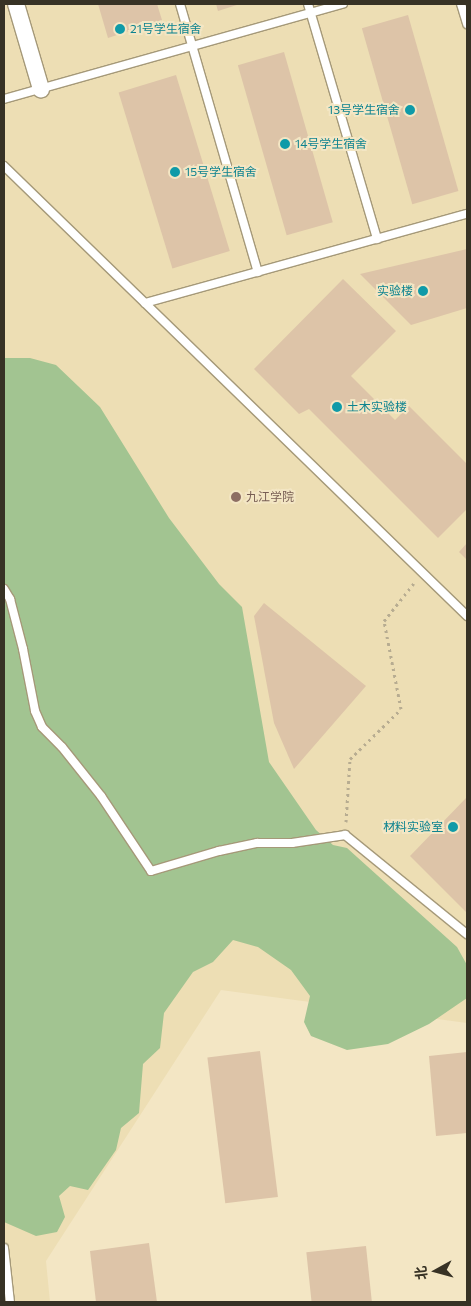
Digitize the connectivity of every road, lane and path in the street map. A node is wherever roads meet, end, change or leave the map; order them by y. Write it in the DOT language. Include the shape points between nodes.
graph roads {
  1 [pos="16,4"];
  2 [pos="180,4"];
  3 [pos="308,4"];
  4 [pos="343,4"];
  5 [pos="461,4"];
  6 [pos="310,13"];
  7 [pos="467,24"];
  8 [pos="192,46"];
  9 [pos="41,89"];
  10 [pos="4,99"];
  11 [pos="4,166"];
  12 [pos="467,214"];
  13 [pos="377,239"];
  14 [pos="258,272"];
  15 [pos="145,303"];
  16 [pos="422,572"];
  17 [pos="4,589"];
  18 [pos="467,616"];
  19 [pos="345,836"];
  20 [pos="467,934"];
  21 [pos="4,1248"];
  22 [pos="10,1302"];
  1 -- 9 [label="street"];
  2 -- 8 [label="lane"];
  3 -- 6 [label="lane"];
  4 -- 6 [label="lane"];
  5 -- 7 [label="lane"];
  6 -- 8 [label="lane"];
  6 -- 13 [label="lane"];
  8 -- 9 [label="lane"];
  8 -- 14 [label="lane"];
  9 -- 10 [label="lane"];
  11 -- 15 [label="lane"];
  12 -- 13 [label="lane"];
  13 -- 14 [label="lane"];
  14 -- 15 [label="lane"];
  15 -- 16 [label="lane"];
  16 -- 18 [label="lane"];
  16 -- 19 [label="path" via="384,621 401,709 350,759"];
  17 -- 19 [label="lane" via="10,599 35,711 42,727 101,796 151,871 257,843"];
  19 -- 20 [label="lane"];
  21 -- 22 [label="lane"];
}
